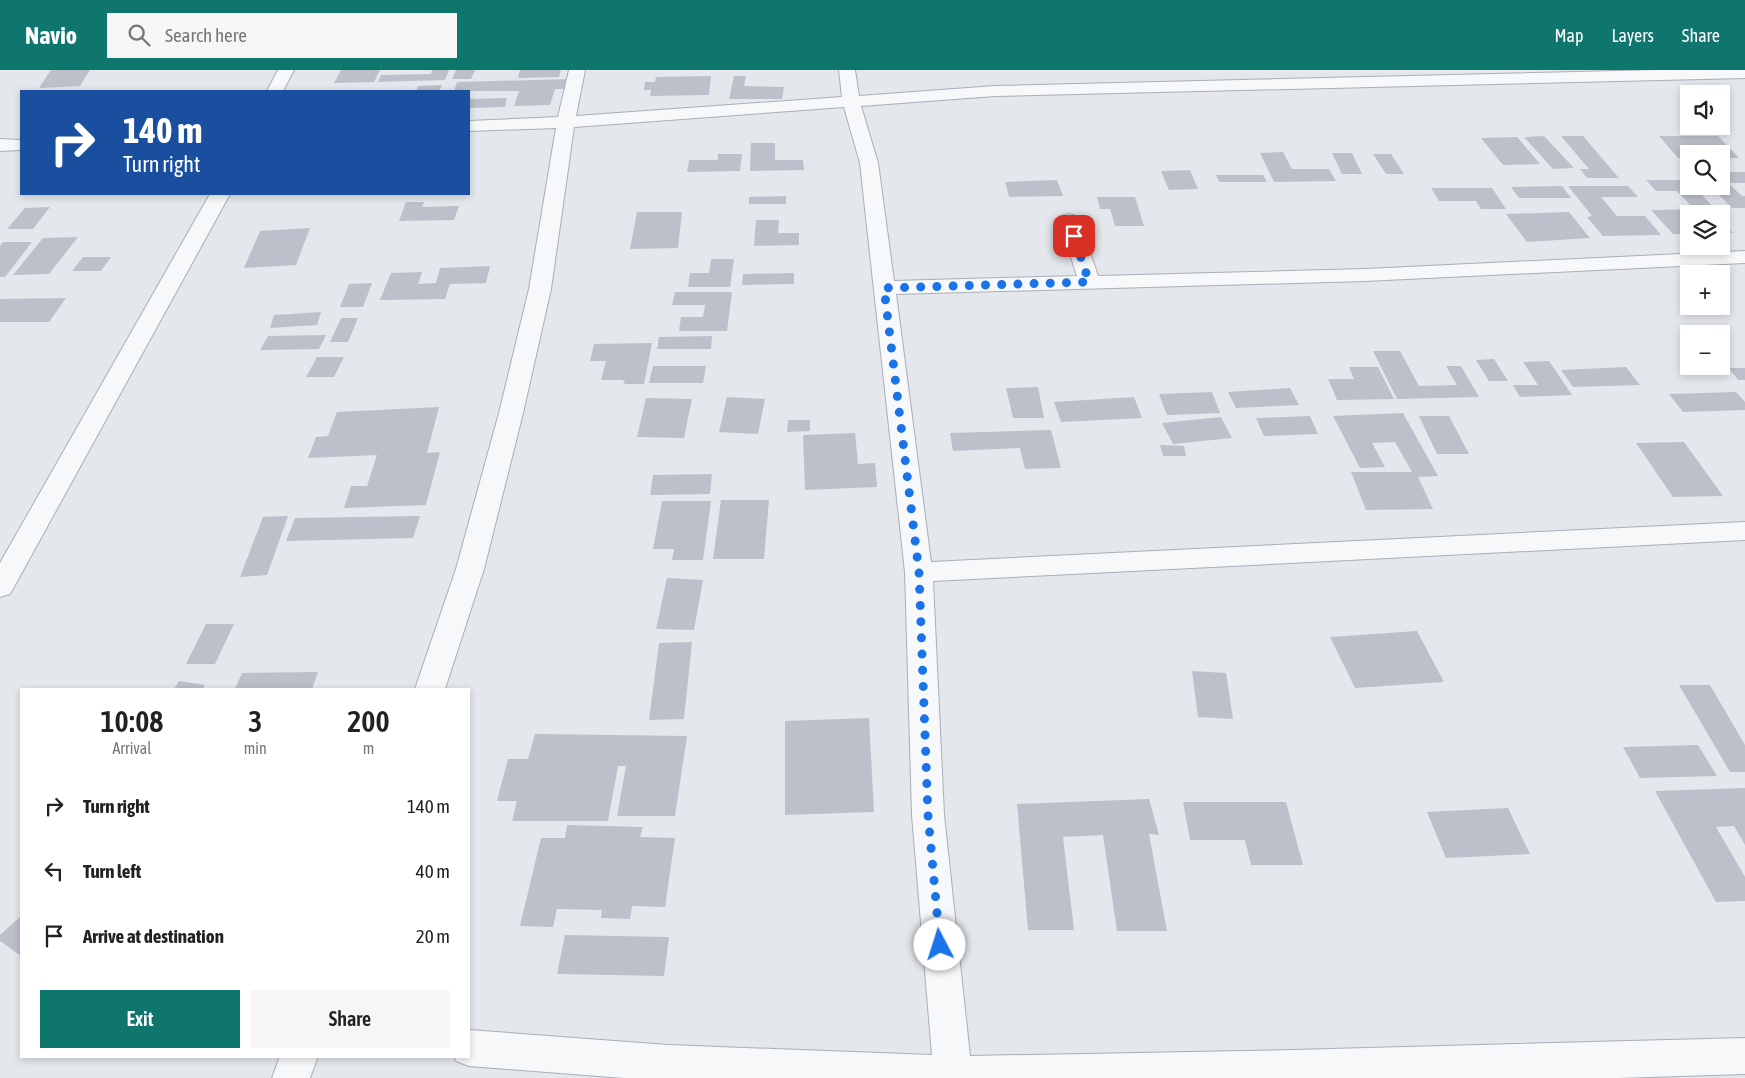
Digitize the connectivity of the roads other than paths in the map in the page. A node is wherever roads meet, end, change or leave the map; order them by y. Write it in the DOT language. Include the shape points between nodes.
graph roads {
  1 [pos="286,70"];
  2 [pos="577,70"];
  3 [pos="847,70"];
  4 [pos="1053,73"];
  5 [pos="1745,73"];
  6 [pos="276,90"];
  7 [pos="995,91"];
  8 [pos="851,101"];
  9 [pos="566,122"];
  10 [pos="470,126"];
  11 [pos="20,144"];
  12 [pos="0,146"];
  13 [pos="219,195"];
  14 [pos="1069,220"];
  15 [pos="1745,257"];
  16 [pos="1089,282"];
  17 [pos="884,288"];
  18 [pos="1745,531"];
  19 [pos="919,572"];
  20 [pos="0,587"];
  21 [pos="430,688"];
  22 [pos="470,1048"];
  23 [pos="1745,1056"];
  24 [pos="298,1058"];
  25 [pos="953,1077"];
  26 [pos="291,1078"];
  1 -- 6 [label="street"];
  2 -- 9 [label="street"];
  3 -- 8 [label="street"];
  4 -- 7 [label="street"];
  5 -- 7 [label="street"];
  7 -- 8 [label="street"];
  8 -- 9 [label="street"];
  8 -- 17 [label="street" via="869,162"];
  9 -- 10 [label="street"];
  9 -- 21 [label="street" via="540,289 511,413 470,569"];
  11 -- 12 [label="street"];
  13 -- 20 [label="street"];
  14 -- 16 [label="street"];
  15 -- 16 [label="street" via="1365,275"];
  16 -- 17 [label="street"];
  17 -- 19 [label="street"];
  18 -- 19 [label="street"];
  19 -- 25 [label="street" via="928,815"];
  22 -- 25 [label="street" via="668,1063"];
  23 -- 25 [label="street"];
  24 -- 26 [label="street"];
}
